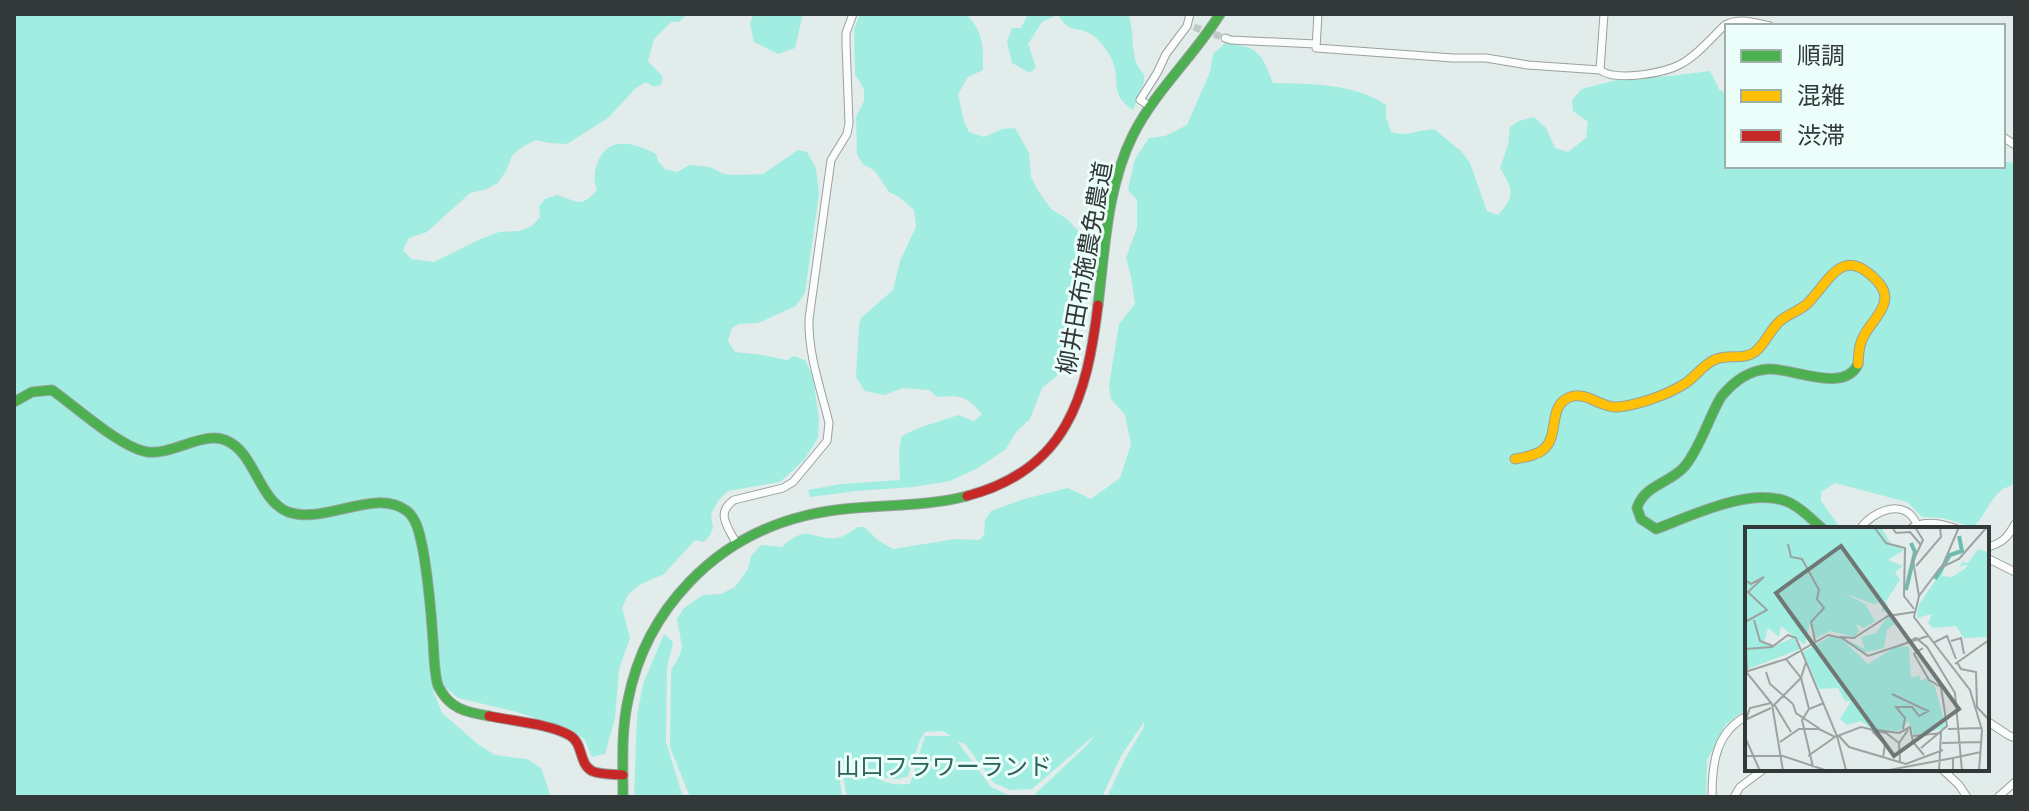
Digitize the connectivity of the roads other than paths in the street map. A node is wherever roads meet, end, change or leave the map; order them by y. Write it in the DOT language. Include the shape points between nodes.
graph roads {
  1 [pos="853,14"];
  2 [pos="1190,14"];
  3 [pos="1220,14"];
  4 [pos="1318,14"];
  5 [pos="1604,14"];
  6 [pos="1727,24"];
  7 [pos="1761,24"];
  8 [pos="1725,25"];
  9 [pos="1225,38"];
  10 [pos="1316,44"];
  11 [pos="1600,70"];
  12 [pos="1150,106"];
  13 [pos="14,402"];
  14 [pos="1515,459"];
  15 [pos="2015,524"];
  16 [pos="1820,527"];
  17 [pos="1862,527"];
  18 [pos="1914,527"];
  19 [pos="1952,527"];
  20 [pos="736,543"];
  21 [pos="1989,546"];
  22 [pos="1989,559"];
  23 [pos="2015,572"];
  24 [pos="1745,717"];
  25 [pos="1989,722"];
  26 [pos="2015,738"];
  27 [pos="1761,771"];
  28 [pos="1944,771"];
  29 [pos="623,775"];
  30 [pos="2015,782"];
  31 [pos="623,797"];
  32 [pos="1712,797"];
  33 [pos="1734,797"];
  34 [pos="1967,797"];
  35 [pos="1998,797"];
  1 -- 20 [label="street" via="846,33 849,123 831,160 809,319 830,434 793,482 728,504 724,517"];
  2 -- 12 [label="street" via="1191,26 1175,42 1140,100"];
  3 -- 12 [label="street, 柳井田布施農免農道"];
  4 -- 10 [label="street"];
  5 -- 11 [label="street"];
  6 -- 7 [label="street"];
  8 -- 11 [label="street" via="1680,64 1649,74 1622,76"];
  9 -- 10 [label="street"];
  10 -- 11 [label="street"];
  12 -- 20 [label="street, 柳井田布施農免農道" via="1118,178 1083,391 1069,422 1044,454 1017,476 977,495 803,515"];
  13 -- 29 [label="street" via="36,389 52,390 144,452 225,440 236,447 273,500 291,513 401,506 419,528 442,695 463,711 557,730 576,740 589,769"];
  14 -- 16 [label="street" via="1532,458 1549,444 1554,418 1566,399 1580,395 1611,408 1635,404 1683,384 1719,357 1744,358 1767,341 1784,318 1800,311 1833,270 1860,268 1878,282 1885,307 1865,330 1854,372 1812,378 1771,369 1737,380 1719,402 1685,466 1646,491 1637,505 1637,514 1656,529 1718,507 1771,498 1789,502"];
  15 -- 21 [label="street" via="2004,540"];
  17 -- 18 [label="street" via="1886,509 1909,512"];
  18 -- 19 [label="street" via="1929,522"];
  20 -- 29 [label="street, 柳井田布施農免農道" via="684,586 649,636 629,691"];
  22 -- 23 [label="street"];
  24 -- 32 [label="street" via="1721,740"];
  25 -- 26 [label="street"];
  27 -- 33 [label="street"];
  28 -- 34 [label="street"];
  29 -- 31 [label="street, 柳井田布施農免農道"];
  30 -- 35 [label="street"];
}
